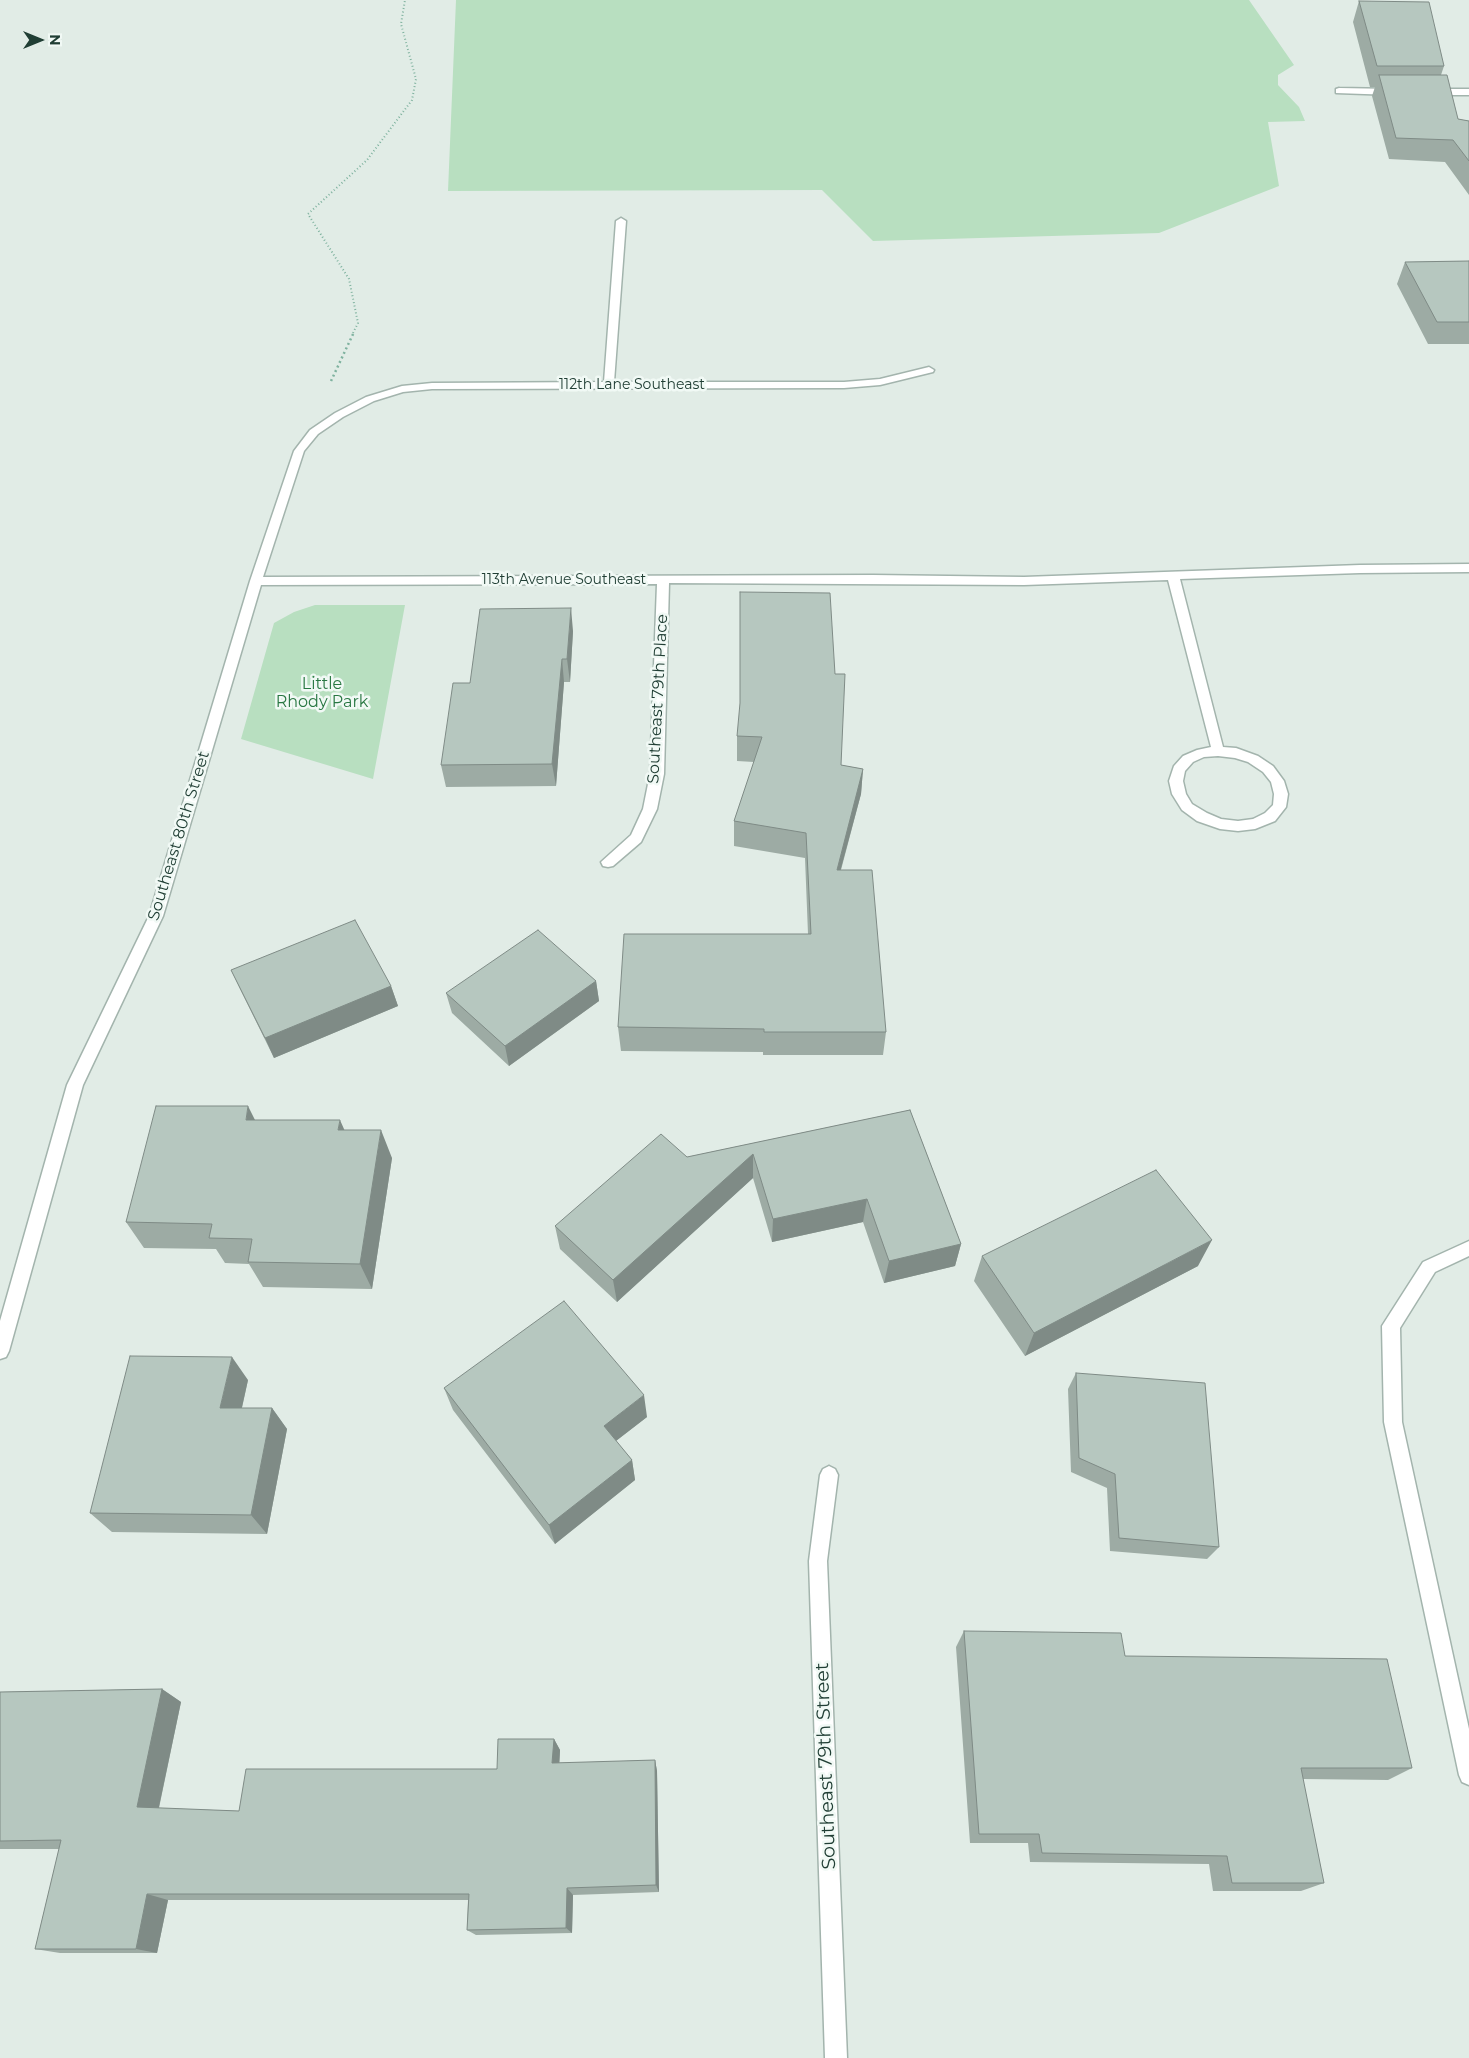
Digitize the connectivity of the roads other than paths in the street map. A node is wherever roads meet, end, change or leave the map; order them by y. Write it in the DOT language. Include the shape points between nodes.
graph roads {
  1 [pos="1339,91"];
  2 [pos="1404,92"];
  3 [pos="1422,92"];
  4 [pos="1469,92"];
  5 [pos="621,221"];
  6 [pos="929,370"];
  7 [pos="609,385"];
  8 [pos="339,415"];
  9 [pos="1469,568"];
  10 [pos="1173,575"];
  11 [pos="663,580"];
  12 [pos="256,581"];
  13 [pos="1218,751"];
  14 [pos="608,862"];
  15 [pos="1469,1248"];
  16 [pos="0,1352"];
  17 [pos="830,1475"];
  18 [pos="1469,1775"];
  19 [pos="836,2058"];
  1 -- 2 [label="street"];
  3 -- 4 [label="street"];
  5 -- 7 [label="street"];
  6 -- 7 [label="street, 112th Lane Southeast" via="880,382 844,385"];
  7 -- 8 [label="street, 112th Lane Southeast" via="402,389"];
  8 -- 12 [label="street, Southeast 80th Street" via="314,432 299,451"];
  9 -- 10 [label="street, 113th Avenue Southeast"];
  10 -- 11 [label="street, 113th Avenue Southeast" via="1024,581"];
  10 -- 13 [label="street"];
  11 -- 12 [label="street, 113th Avenue Southeast"];
  11 -- 14 [label="street, Southeast 79th Place" via="657,774 650,809 636,838"];
  12 -- 16 [label="street, Southeast 80th Street" via="156,916 75,1085"];
  13 -- 13 [label="street" via="1188,759 1179,769 1177,788 1187,806 1220,824 1255,824 1270,817 1279,806 1281,794 1268,769 1245,756"];
  15 -- 18 [label="street" via="1429,1267 1391,1326 1393,1422"];
  17 -- 19 [label="street, Southeast 79th Street" via="818,1561"];
}
